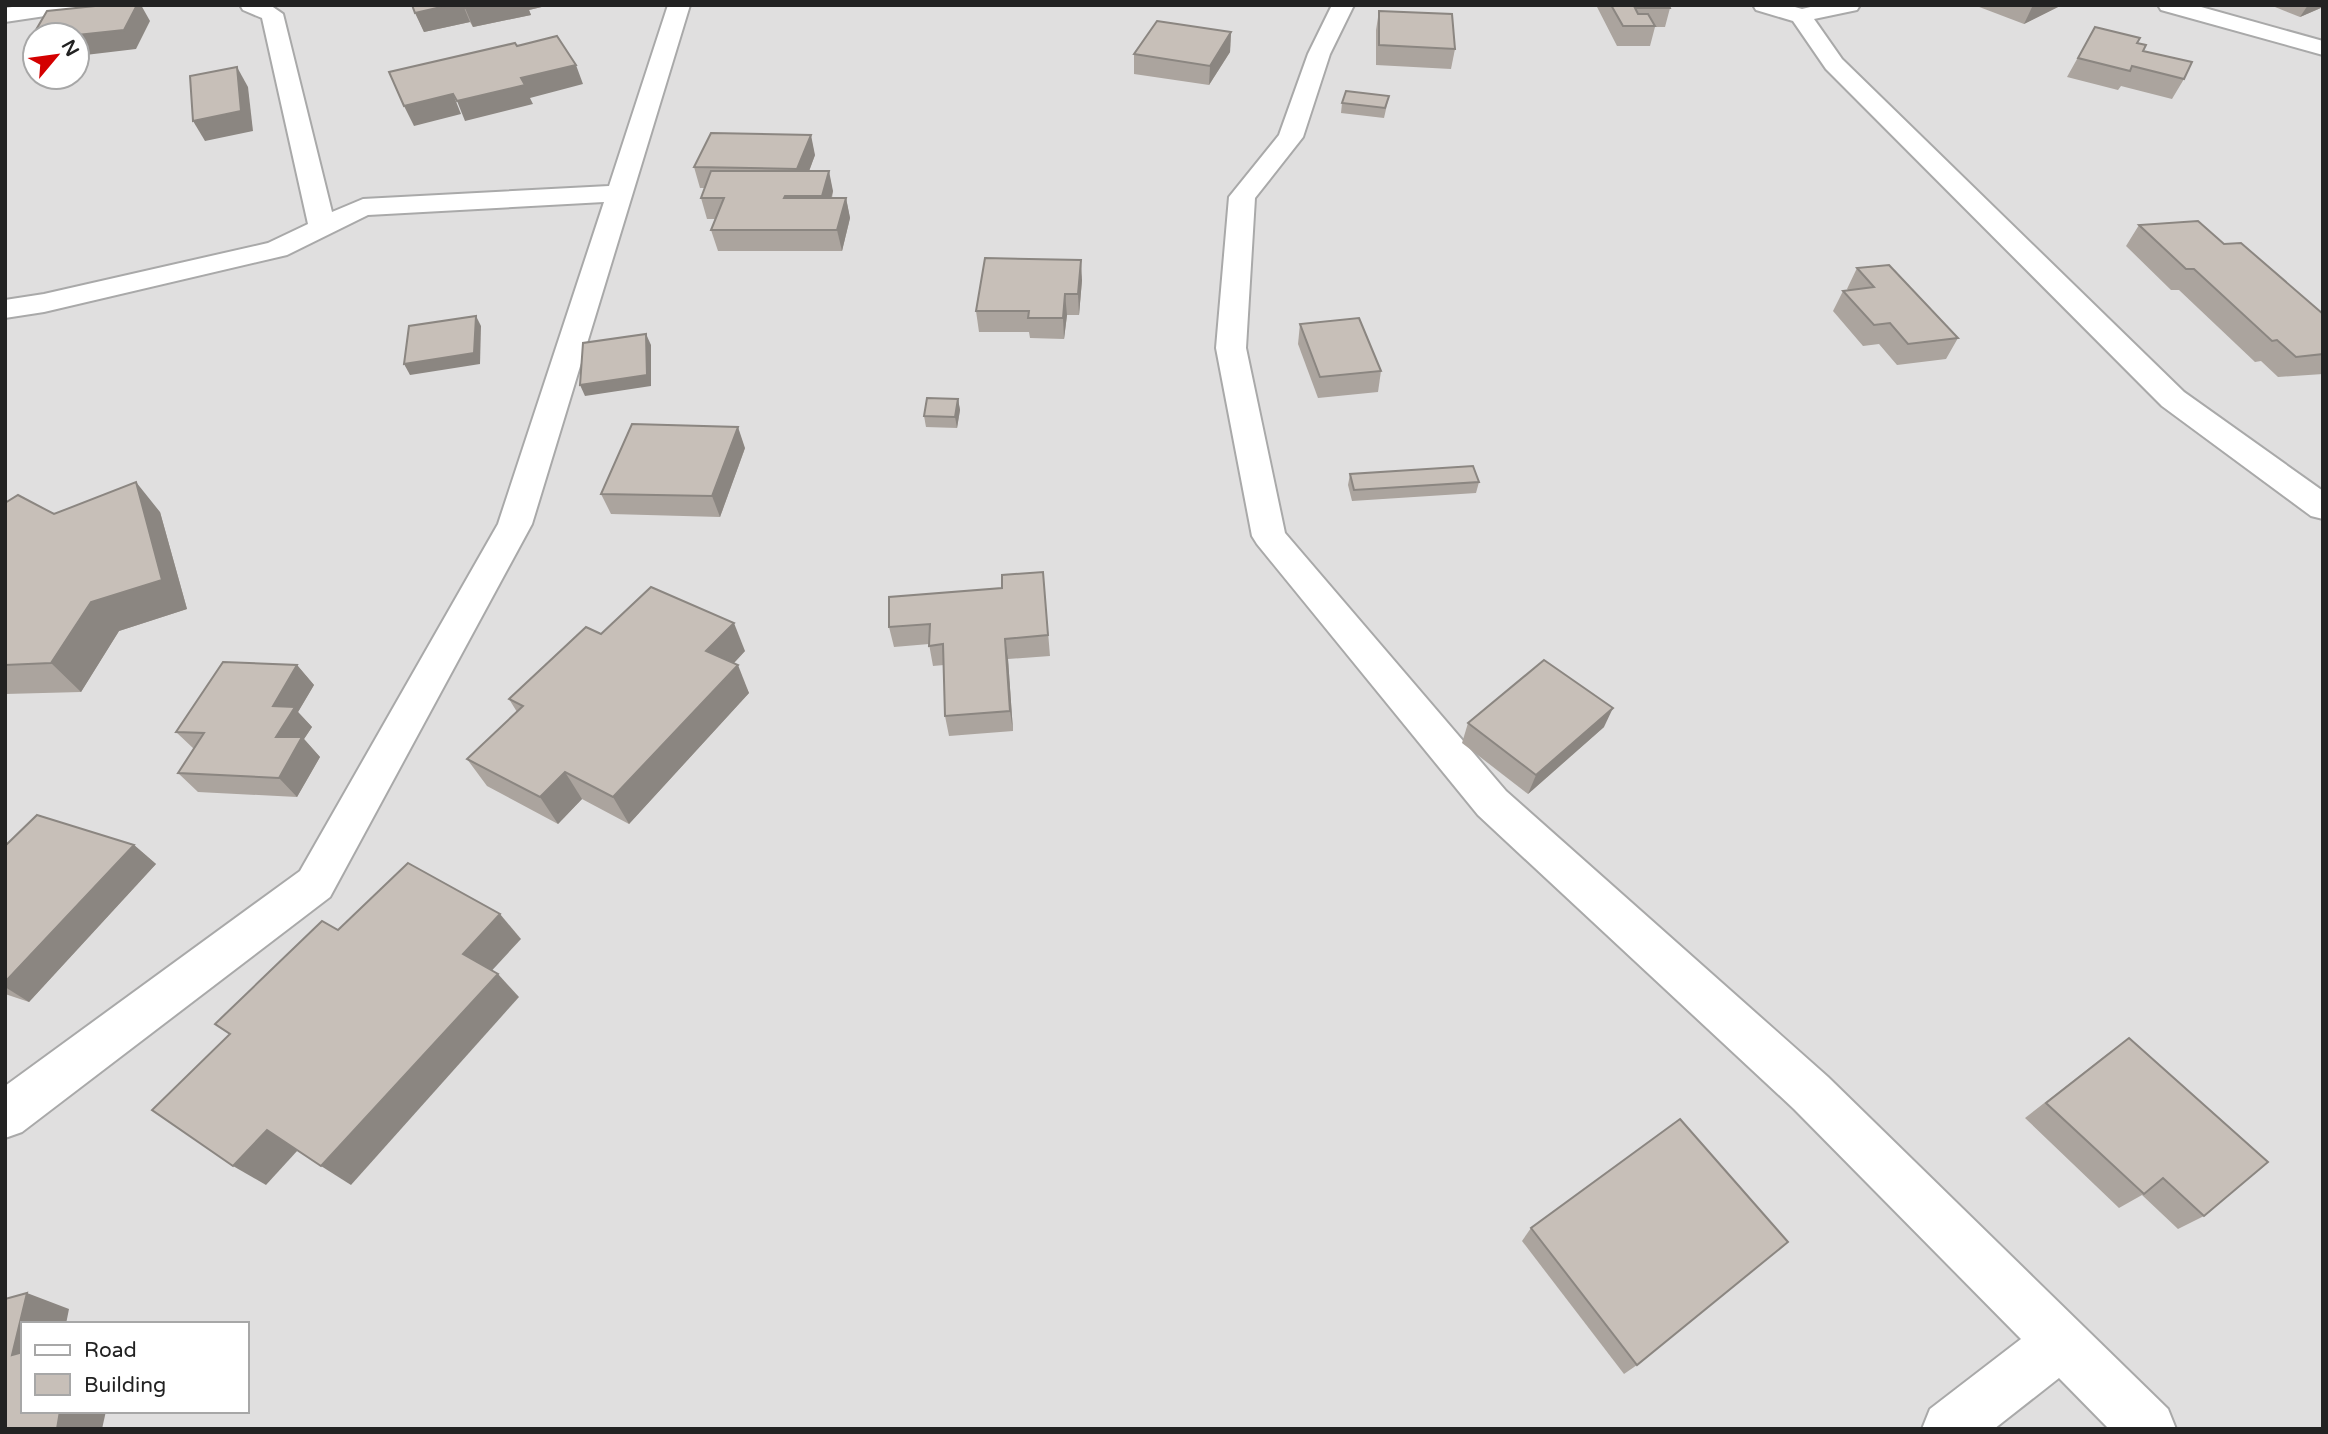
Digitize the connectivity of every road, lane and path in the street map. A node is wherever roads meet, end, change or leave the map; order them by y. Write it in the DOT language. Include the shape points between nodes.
graph roads {
  1 [pos="72,5"];
  2 [pos="251,5"];
  3 [pos="679,5"];
  4 [pos="1343,5"];
  5 [pos="1764,5"];
  6 [pos="1849,5"];
  7 [pos="2169,5"];
  8 [pos="5,15"];
  9 [pos="1801,16"];
  10 [pos="2323,48"];
  11 [pos="621,193"];
  12 [pos="322,227"];
  13 [pos="5,309"];
  14 [pos="2323,508"];
  15 [pos="5,1115"];
  16 [pos="2061,1342"];
  17 [pos="1950,1429"];
  18 [pos="2148,1429"];
  1 -- 8 [label="street"];
  2 -- 12 [label="street" via="272,14"];
  3 -- 11 [label="street"];
  4 -- 16 [label="street" via="1319,54 1291,137 1242,197 1231,348 1269,536 1492,803 1811,1093"];
  5 -- 9 [label="street"];
  6 -- 9 [label="street"];
  7 -- 10 [label="street"];
  9 -- 14 [label="street" via="1834,64 2172,399"];
  11 -- 12 [label="street" via="363,207"];
  11 -- 15 [label="street" via="516,523 315,884"];
  12 -- 13 [label="street" via="277,249"];
  16 -- 17 [label="street"];
  16 -- 18 [label="street"];
}
